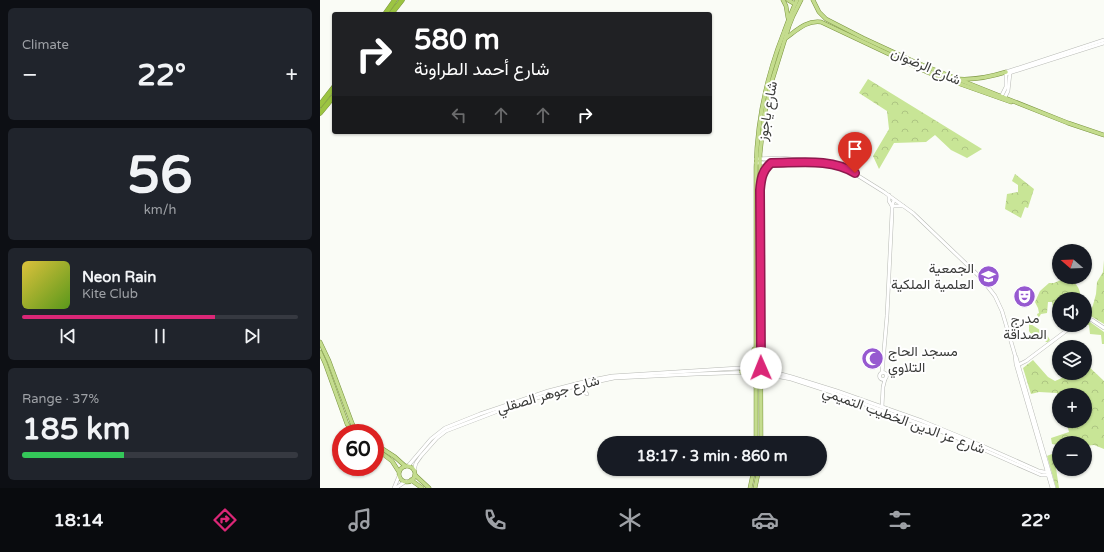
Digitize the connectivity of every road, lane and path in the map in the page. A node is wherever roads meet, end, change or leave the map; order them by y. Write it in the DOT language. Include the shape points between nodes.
graph roads {
  1 [pos="395,0"];
  2 [pos="402,0"];
  3 [pos="783,0"];
  4 [pos="788,0"];
  5 [pos="813,0"];
  6 [pos="799,2"];
  7 [pos="386,12"];
  8 [pos="393,12"];
  9 [pos="826,19"];
  10 [pos="788,21"];
  11 [pos="824,23"];
  12 [pos="785,38"];
  13 [pos="1104,41"];
  14 [pos="905,60"];
  15 [pos="914,64"];
  16 [pos="1008,73"];
  17 [pos="954,78"];
  18 [pos="332,90"];
  19 [pos="332,98"];
  20 [pos="1003,98"];
  21 [pos="320,105"];
  22 [pos="320,113"];
  23 [pos="1104,135"];
  24 [pos="758,161"];
  25 [pos="814,162"];
  26 [pos="771,163"];
  27 [pos="761,178"];
  28 [pos="889,195"];
  29 [pos="895,200"];
  30 [pos="903,206"];
  31 [pos="892,207"];
  32 [pos="1092,320"];
  33 [pos="1104,328"];
  34 [pos="1065,332"];
  35 [pos="320,342"];
  36 [pos="756,342"];
  37 [pos="760,349"];
  38 [pos="320,352"];
  39 [pos="1018,365"];
  40 [pos="744,368"];
  41 [pos="755,370"];
  42 [pos="761,370"];
  43 [pos="741,372"];
  44 [pos="773,373"];
  45 [pos="884,373"];
  46 [pos="883,379"];
  47 [pos="576,386"];
  48 [pos="755,387"];
  49 [pos="761,391"];
  50 [pos="588,394"];
  51 [pos="882,407"];
  52 [pos="347,424"];
  53 [pos="352,424"];
  54 [pos="756,436"];
  55 [pos="761,436"];
  56 [pos="384,450"];
  57 [pos="384,455"];
  58 [pos="406,466"];
  59 [pos="1046,467"];
  60 [pos="414,473"];
  61 [pos="1041,473"];
  62 [pos="1049,473"];
  63 [pos="399,474"];
  64 [pos="753,476"];
  65 [pos="758,476"];
  66 [pos="408,481"];
  67 [pos="1050,482"];
  68 [pos="395,488"];
  69 [pos="422,488"];
  70 [pos="429,488"];
  71 [pos="750,488"];
  72 [pos="755,488"];
  73 [pos="1053,488"];
  1 -- 7 [label="highway"];
  2 -- 8 [label="highway"];
  3 -- 10 [label="main road"];
  4 -- 6 [label="main road"];
  5 -- 9 [label="main road"];
  6 -- 10 [label="main road, شارع ياجوز"];
  6 -- 12 [label="main road, شارع ياجوز"];
  9 -- 11 [label="main road"];
  9 -- 14 [label="main road, شارع الرضوان"];
  10 -- 24 [label="main road, شارع ياجوز" via="765,89"];
  11 -- 12 [label="main road" via="799,27"];
  11 -- 14 [label="main road"];
  12 -- 24 [label="main road, شارع ياجوز" via="766,104"];
  13 -- 16 [label="street"];
  14 -- 15 [label="main road"];
  15 -- 17 [label="main road, شارع الرضوان"];
  15 -- 20 [label="main road, شارع الرضوان" via="963,85"];
  16 -- 17 [label="main road" via="983,78"];
  16 -- 20 [label="street" via="1008,91"];
  17 -- 20 [label="main road, شارع الرضوان"];
  18 -- 21 [label="highway"];
  19 -- 22 [label="highway"];
  20 -- 23 [label="main road, شارع الرضوان"];
  24 -- 25 [label="street" via="780,158"];
  24 -- 26 [label="street"];
  24 -- 27 [label="main road, شارع ياجوز"];
  24 -- 36 [label="main road, شارع ياجوز"];
  25 -- 26 [label="street"];
  25 -- 28 [label="street" via="849,170"];
  26 -- 27 [label="main road" via="765,168"];
  27 -- 37 [label="main road, شارع ياجوز"];
  28 -- 29 [label="street"];
  28 -- 31 [label="street"];
  29 -- 30 [label="street"];
  29 -- 31 [label="street"];
  30 -- 31 [label="street"];
  30 -- 39 [label="street" via="973,270 995,296"];
  31 -- 45 [label="street"];
  32 -- 33 [label="street"];
  34 -- 39 [label="street"];
  35 -- 53 [label="main road"];
  36 -- 40 [label="main road" via="752,358"];
  36 -- 41 [label="main road, شارع ياجوز"];
  37 -- 42 [label="main road, شارع ياجوز"];
  37 -- 44 [label="main road" via="766,365"];
  38 -- 52 [label="main road"];
  39 -- 59 [label="street"];
  39 -- 62 [label="street"];
  40 -- 41 [label="street, شارع جوهر الصقلي"];
  40 -- 58 [label="street, شارع جوهر الصقلي" via="612,376 543,392 445,428 431,438"];
  41 -- 42 [label="street, شارع عز الدين الخطيب التميمي"];
  41 -- 43 [label="street, شارع جوهر الصقلي"];
  41 -- 48 [label="main road, شارع ياجوز"];
  42 -- 44 [label="street, شارع عز الدين الخطيب التميمي"];
  42 -- 49 [label="main road, شارع ياجوز"];
  43 -- 47 [label="street, شارع جوهر الصقلي" via="614,378"];
  43 -- 48 [label="main road" via="750,376"];
  44 -- 49 [label="main road" via="765,380"];
  44 -- 51 [label="street, شارع عز الدين الخطيب التميمي"];
  44 -- 61 [label="street, شارع عز الدين الخطيب التميمي" via="948,434"];
  45 -- 46 [label="street" via="880,375"];
  45 -- 46 [label="street" via="887,377"];
  46 -- 51 [label="street"];
  47 -- 50 [label="street"];
  47 -- 60 [label="street, شارع جوهر الصقلي" via="506,408 446,431 421,456"];
  48 -- 54 [label="main road, شارع ياجوز"];
  49 -- 55 [label="main road, شارع ياجوز"];
  51 -- 61 [label="street, شارع عز الدين الخطيب التميمي" via="947,430"];
  56 -- 58 [label="main road"];
  57 -- 63 [label="main road" via="392,461"];
  58 -- 60 [label="main road" via="410,466"];
  58 -- 63 [label="main road" via="401,468"];
  59 -- 61 [label="street"];
  59 -- 62 [label="street"];
  60 -- 66 [label="main road"];
  60 -- 70 [label="main road"];
  61 -- 62 [label="street, شارع عز الدين الخطيب التميمي"];
  61 -- 67 [label="street"];
  62 -- 67 [label="street"];
  62 -- 73 [label="street"];
  63 -- 66 [label="main road" via="403,480"];
  63 -- 68 [label="street"];
  64 -- 71 [label="main road"];
  65 -- 72 [label="main road"];
  66 -- 68 [label="street"];
  66 -- 69 [label="main road"];
  67 -- 73 [label="street"];
}
